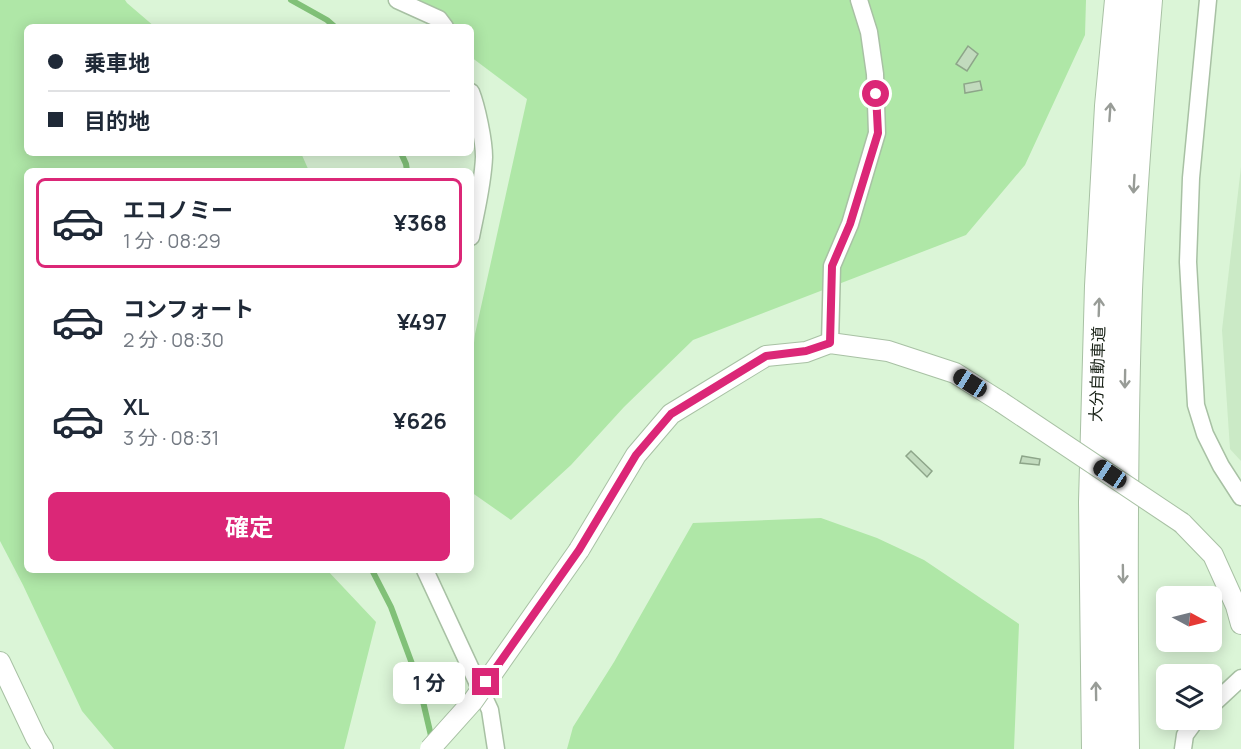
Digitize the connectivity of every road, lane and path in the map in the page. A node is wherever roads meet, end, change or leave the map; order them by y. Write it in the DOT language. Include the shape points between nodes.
graph roads {
  1 [pos="397,0"];
  2 [pos="859,0"];
  3 [pos="1119,0"];
  4 [pos="1147,0"];
  5 [pos="1208,0"];
  6 [pos="443,24"];
  7 [pos="474,100"];
  8 [pos="474,221"];
  9 [pos="830,343"];
  10 [pos="1241,497"];
  11 [pos="426,573"];
  12 [pos="1241,624"];
  13 [pos="0,662"];
  14 [pos="1241,678"];
  15 [pos="1222,696"];
  16 [pos="1189,730"];
  17 [pos="43,749"];
  18 [pos="430,749"];
  19 [pos="496,749"];
  20 [pos="1097,749"];
  21 [pos="1124,749"];
  22 [pos="1183,749"];
  1 -- 6 [label="street"];
  2 -- 9 [label="street" via="869,32 878,133 850,224 832,266"];
  20 -- 3 [label="highway, 大分自動車道, one-way" via="1094,502 1100,286"];
  4 -- 21 [label="highway, 大分自動車道, one-way" via="1127,289 1122,514"];
  5 -- 10 [label="street" via="1191,178 1188,262 1196,405 1205,434"];
  7 -- 8 [label="street" via="484,155"];
  9 -- 12 [label="street, bridge" via="888,351 955,374 1182,523 1213,555"];
  9 -- 18 [label="street, bridge" via="806,351 766,356 671,414 636,455 579,550 473,701"];
  11 -- 19 [label="street" via="490,710"];
  13 -- 17 [label="street"];
  14 -- 15 [label="street"];
  16 -- 22 [label="street"];
}
